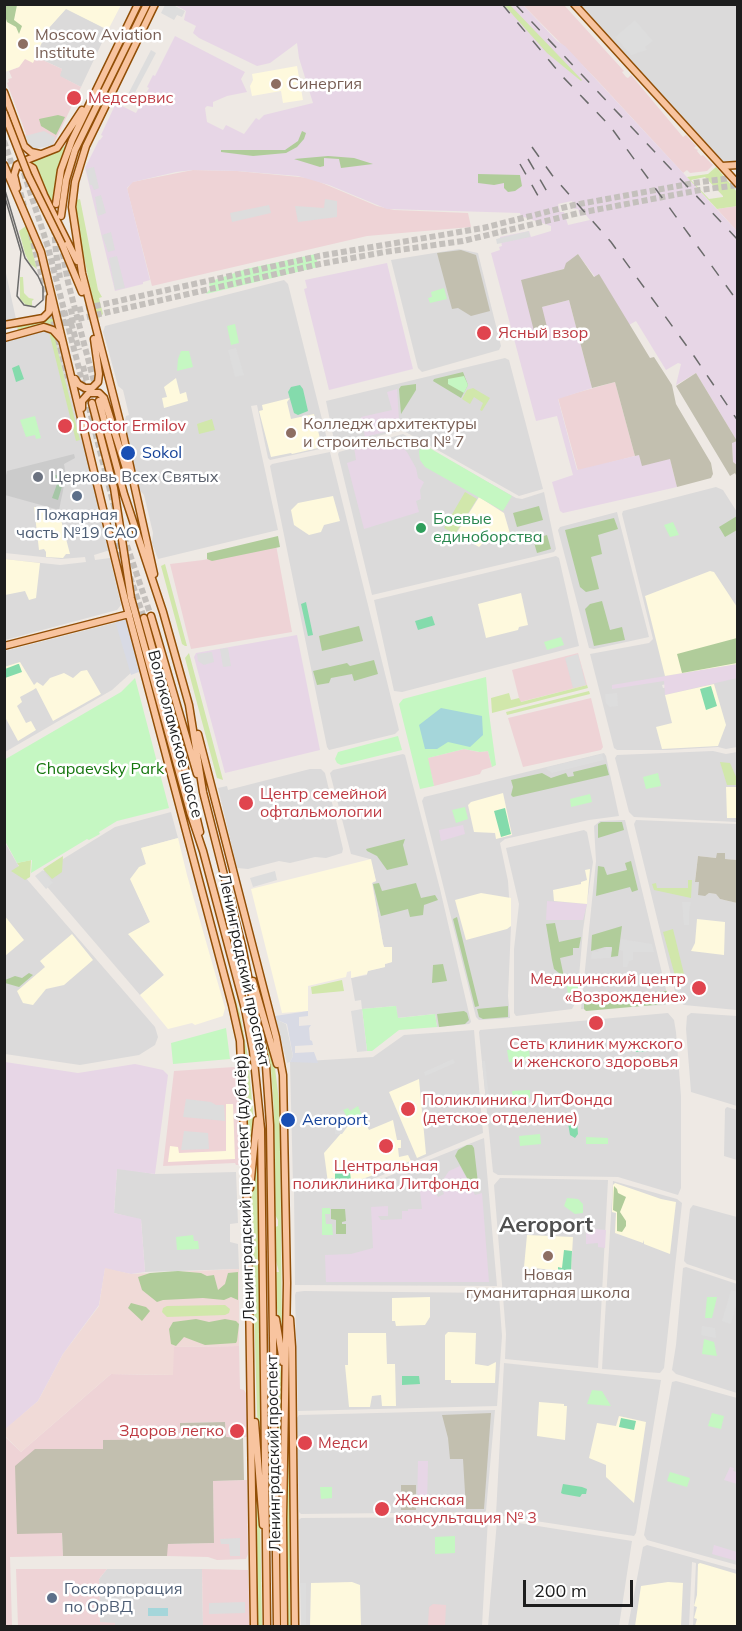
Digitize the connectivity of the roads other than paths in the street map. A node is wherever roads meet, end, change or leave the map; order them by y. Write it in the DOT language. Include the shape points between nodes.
graph roads {
  1 [pos="138,4"];
  2 [pos="147,4"];
  3 [pos="155,4"];
  4 [pos="574,4"];
  5 [pos="117,65"];
  6 [pos="103,75"];
  7 [pos="4,92"];
  8 [pos="106,102"];
  9 [pos="4,113"];
  10 [pos="44,154"];
  11 [pos="4,165"];
  12 [pos="738,165"];
  13 [pos="722,166"];
  14 [pos="15,178"];
  15 [pos="738,184"];
  16 [pos="21,203"];
  17 [pos="56,204"];
  18 [pos="61,216"];
  19 [pos="82,273"];
  20 [pos="50,287"];
  21 [pos="90,309"];
  22 [pos="92,320"];
  23 [pos="4,325"];
  24 [pos="4,338"];
  25 [pos="64,343"];
  26 [pos="71,370"];
  27 [pos="83,422"];
  28 [pos="137,502"];
  29 [pos="163,612"];
  30 [pos="129,614"];
  31 [pos="151,616"];
  32 [pos="144,618"];
  33 [pos="4,646"];
  34 [pos="189,705"];
  35 [pos="202,792"];
  36 [pos="203,851"];
  37 [pos="242,946"];
  38 [pos="284,1087"];
  39 [pos="258,1102"];
  40 [pos="248,1222"];
  41 [pos="287,1282"];
  42 [pos="272,1284"];
  43 [pos="285,1371"];
  44 [pos="251,1387"];
  45 [pos="267,1571"];
  46 [pos="254,1626"];
  47 [pos="267,1626"];
  48 [pos="277,1626"];
  49 [pos="284,1626"];
  50 [pos="295,1626"];
  1 -- 6 [label="main road"];
  2 -- 5 [label="main road"];
  3 -- 8 [label="main road"];
  4 -- 13 [label="main road"];
  5 -- 8 [label="main road"];
  5 -- 18 [label="main road" via="75,150"];
  6 -- 10 [label="main road" via="62,141"];
  6 -- 17 [label="main road" via="66,156"];
  7 -- 10 [label="main road" via="24,146"];
  8 -- 19 [label="main road" via="83,153 73,189"];
  9 -- 21 [label="main road, bridge" via="27,175"];
  10 -- 14 [label="main road" via="19,164"];
  11 -- 16 [label="main road"];
  12 -- 13 [label="main road"];
  13 -- 15 [label="main road"];
  14 -- 16 [label="main road"];
  14 -- 19 [label="main road" via="22,167 33,168"];
  16 -- 20 [label="main road, Ленинградский проспект (дублёр)"];
  19 -- 21 [label="main road"];
  20 -- 23 [label="main road" via="50,309 45,316"];
  20 -- 25 [label="main road, Ленинградский проспект (дублёр)"];
  21 -- 22 [label="main road"];
  22 -- 26 [label="main road" via="98,382 92,388 82,387"];
  22 -- 28 [label="main road"];
  24 -- 25 [label="main road" via="44,327 53,330"];
  25 -- 26 [label="main road, Ленинградский проспект (дублёр)"];
  26 -- 27 [label="main road, Ленинградский проспект (дублёр)"];
  27 -- 28 [label="main road" via="84,398 92,392 99,393 106,401"];
  27 -- 30 [label="main road, Ленинградский проспект (дублёр)"];
  28 -- 29 [label="main road"];
  29 -- 34 [label="main road, Ленинградский проспект"];
  29 -- 36 [label="main road, Ленинградский проспект" via="96,402 131,598"];
  30 -- 33 [label="main road"];
  30 -- 40 [label="main road, Ленинградский проспект (дублёр)" via="236,1020 242,1069"];
  31 -- 35 [label="main road, Волоколамское шоссе"];
  32 -- 36 [label="main road, Волоколамское шоссе"];
  34 -- 35 [label="main road, Ленинградский проспект"];
  34 -- 38 [label="main road" via="276,1037"];
  35 -- 37 [label="main road, Ленинградский проспект"];
  36 -- 39 [label="main road, Ленинградский проспект" via="245,1009"];
  37 -- 38 [label="main road"];
  37 -- 42 [label="main road, Ленинградский проспект" via="266,1066"];
  38 -- 41 [label="main road"];
  39 -- 40 [label="main road"];
  39 -- 45 [label="main road, Ленинградский проспект"];
  40 -- 44 [label="main road, Ленинградский проспект (дублёр)"];
  41 -- 43 [label="main road"];
  41 -- 50 [label="main road" via="292,1347"];
  42 -- 43 [label="main road"];
  42 -- 48 [label="main road, Ленинградский проспект"];
  43 -- 49 [label="main road"];
  44 -- 45 [label="main road"];
  44 -- 46 [label="main road, Ленинградский проспект (дублёр)"];
  45 -- 47 [label="main road, Ленинградский проспект"];
}
